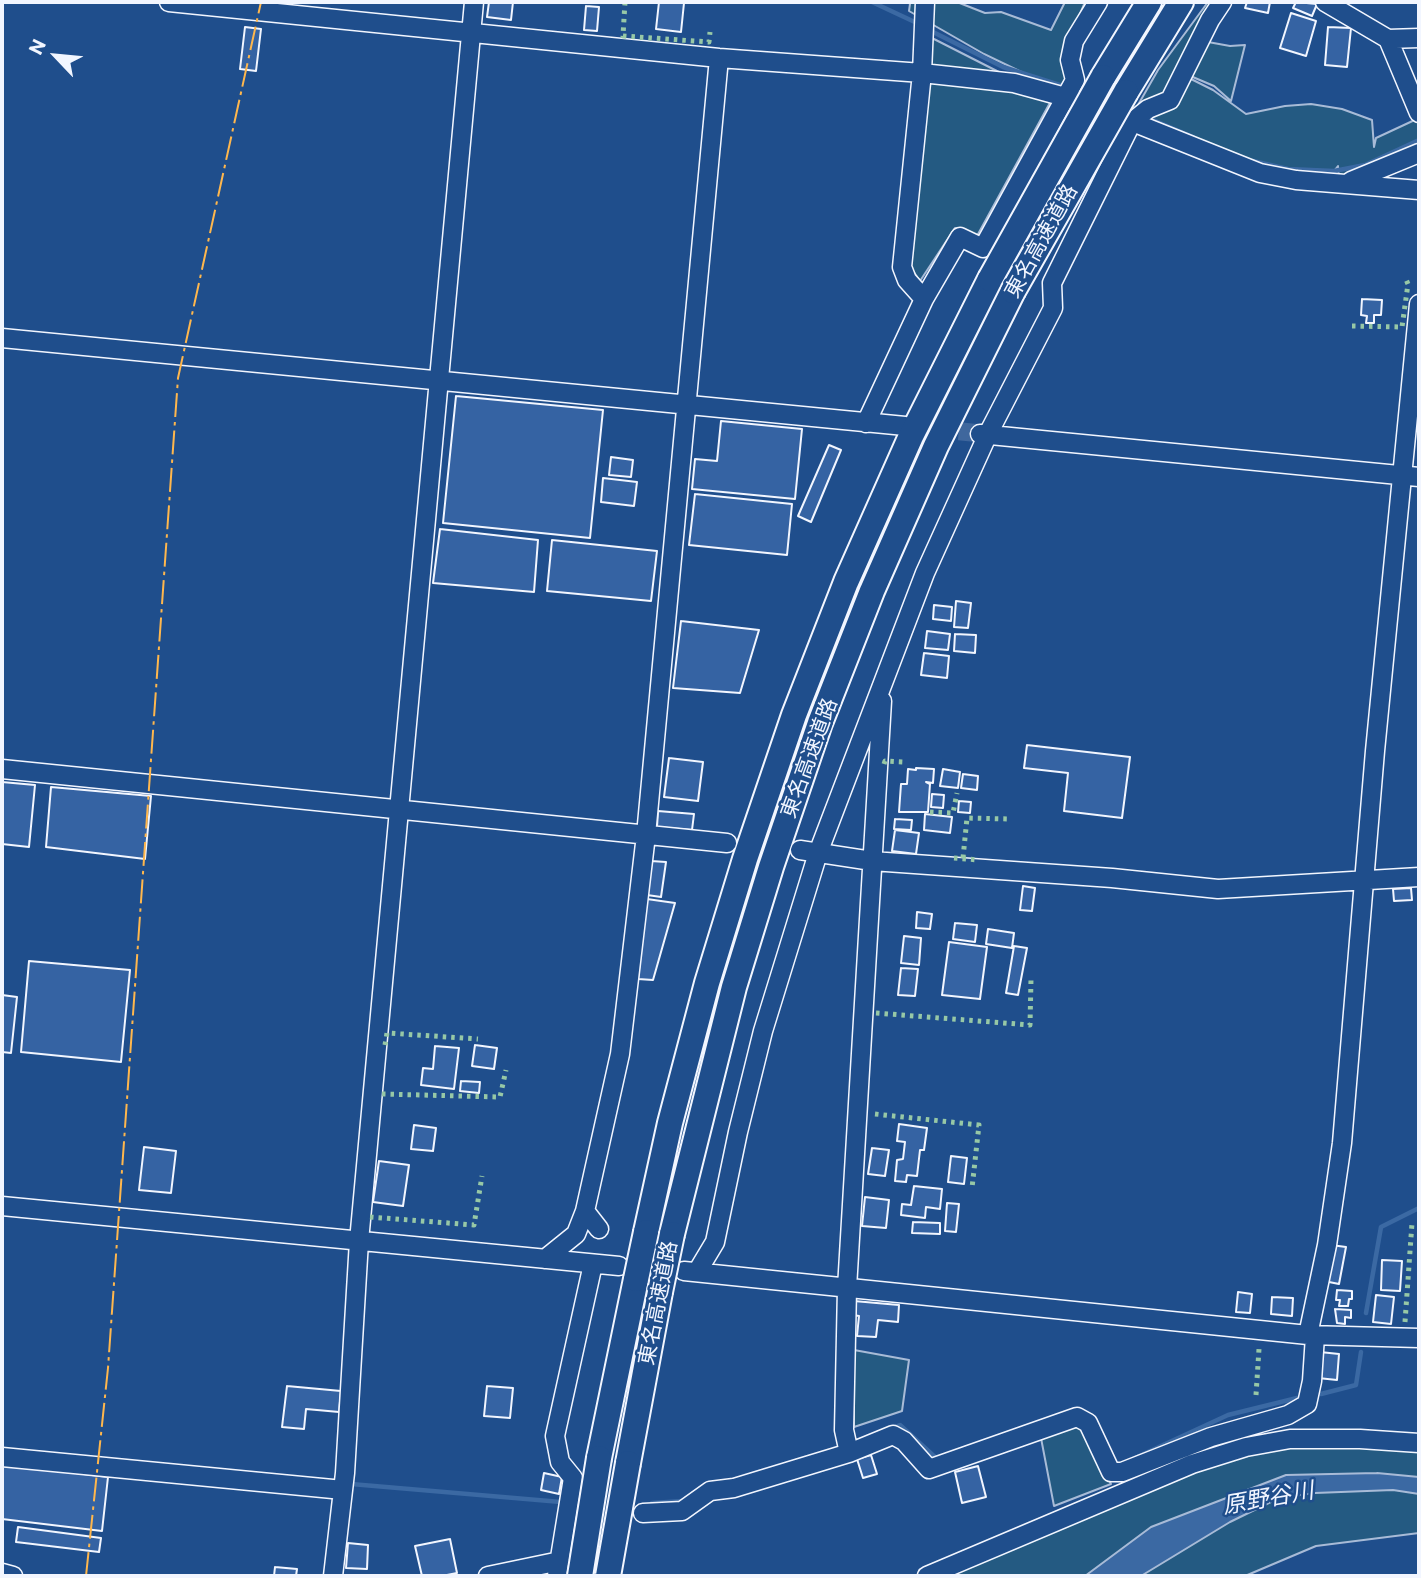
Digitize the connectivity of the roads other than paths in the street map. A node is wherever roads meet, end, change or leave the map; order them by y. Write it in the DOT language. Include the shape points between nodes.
graph roads {
  1 [pos="169,2"];
  2 [pos="474,2"];
  3 [pos="925,2"];
  4 [pos="1098,2"];
  5 [pos="1148,2"];
  6 [pos="1181,2"];
  7 [pos="1194,2"];
  8 [pos="1222,2"];
  9 [pos="1325,2"];
  10 [pos="244,6"];
  11 [pos="470,32"];
  12 [pos="1419,38"];
  13 [pos="1158,39"];
  14 [pos="1388,39"];
  15 [pos="719,58"];
  16 [pos="922,73"];
  17 [pos="1065,97"];
  18 [pos="1419,113"];
  19 [pos="1138,117"];
  20 [pos="1419,153"];
  21 [pos="1340,184"];
  22 [pos="1419,190"];
  23 [pos="923,299"];
  24 [pos="1419,304"];
  25 [pos="2,338"];
  26 [pos="438,381"];
  27 [pos="687,405"];
  28 [pos="866,423"];
  29 [pos="905,426"];
  30 [pos="983,434"];
  31 [pos="1410,476"];
  32 [pos="883,684"];
  33 [pos="2,769"];
  34 [pos="398,810"];
  35 [pos="646,835"];
  36 [pos="727,843"];
  37 [pos="809,851"];
  38 [pos="872,862"];
  39 [pos="1419,877"];
  40 [pos="1364,881"];
  41 [pos="2,1206"];
  42 [pos="585,1211"];
  43 [pos="599,1229"];
  44 [pos="359,1241"];
  45 [pos="545,1259"];
  46 [pos="593,1264"];
  47 [pos="627,1273"];
  48 [pos="847,1288"];
  49 [pos="1312,1335"];
  50 [pos="1419,1338"];
  51 [pos="1419,1443"];
  52 [pos="849,1453"];
  53 [pos="2,1457"];
  54 [pos="343,1490"];
  55 [pos="643,1513"];
  56 [pos="558,1569"];
  57 [pos="2,1573"];
  58 [pos="13,1576"];
  59 [pos="334,1576"];
  60 [pos="488,1576"];
  61 [pos="580,1576"];
  62 [pos="608,1576"];
  63 [pos="927,1576"];
  1 -- 10 [label="street"];
  2 -- 11 [label="street"];
  3 -- 16 [label="street"];
  4 -- 17 [label="street" via="1074,41 1070,60 1075,80"];
  5 -- 47 [label="highway, 東名高速道路, bridge" via="989,279 846,582 745,859 707,983 646,1232"];
  6 -- 13 [label="highway, 東名高速道路"];
  7 -- 13 [label="street"];
  8 -- 19 [label="street" via="1170,100"];
  9 -- 14 [label="street"];
  10 -- 11 [label="street"];
  11 -- 15 [label="street"];
  11 -- 26 [label="street"];
  12 -- 14 [label="street"];
  13 -- 62 [label="highway, 東名高速道路, bridge" via="1013,291 936,446 820,723 734,987 672,1234"];
  14 -- 18 [label="street"];
  15 -- 16 [label="street"];
  15 -- 27 [label="street"];
  16 -- 17 [label="street" via="1014,83"];
  16 -- 23 [label="street" via="902,267"];
  17 -- 19 [label="street"];
  17 -- 23 [label="street" via="983,248 960,237"];
  19 -- 21 [label="street" via="1260,173"];
  19 -- 30 [label="street" via="1052,283 1053,308"];
  20 -- 21 [label="street"];
  21 -- 22 [label="street"];
  23 -- 28 [label="street"];
  24 -- 31 [label="street"];
  25 -- 26 [label="street"];
  26 -- 27 [label="street"];
  26 -- 34 [label="street"];
  27 -- 28 [label="street"];
  27 -- 35 [label="street"];
  28 -- 29 [label="street"];
  30 -- 31 [label="street"];
  30 -- 32 [label="street"];
  31 -- 40 [label="street"];
  32 -- 37 [label="street"];
  32 -- 38 [label="street"];
  33 -- 34 [label="street"];
  34 -- 35 [label="street"];
  34 -- 44 [label="street"];
  35 -- 36 [label="street"];
  35 -- 42 [label="street" via="620,1054"];
  37 -- 38 [label="street"];
  37 -- 48 [label="street" via="715,1242 691,1272"];
  38 -- 40 [label="street" via="1218,889"];
  38 -- 48 [label="street"];
  39 -- 40 [label="street"];
  40 -- 49 [label="street" via="1342,1143"];
  41 -- 44 [label="street"];
  42 -- 43 [label="street"];
  42 -- 45 [label="street" via="576,1234"];
  44 -- 45 [label="street"];
  44 -- 54 [label="street"];
  45 -- 46 [label="street"];
  46 -- 47 [label="street"];
  46 -- 56 [label="street" via="555,1436 561,1462 573,1478 573,1507"];
  47 -- 61 [label="highway, 東名高速道路, bridge"];
  48 -- 49 [label="street"];
  48 -- 52 [label="street" via="844,1430"];
  49 -- 50 [label="street"];
  49 -- 52 [label="street" via="1307,1404 1288,1415 1211,1437 1122,1472 1111,1472 1088,1423 1077,1417 929,1469 893,1435"];
  51 -- 63 [label="street" via="1290,1439 1246,1447 1192,1464"];
  52 -- 55 [label="street" via="710,1491 682,1511"];
  53 -- 54 [label="street"];
  54 -- 59 [label="street"];
  56 -- 60 [label="street"];
  57 -- 58 [label="street"];
}
